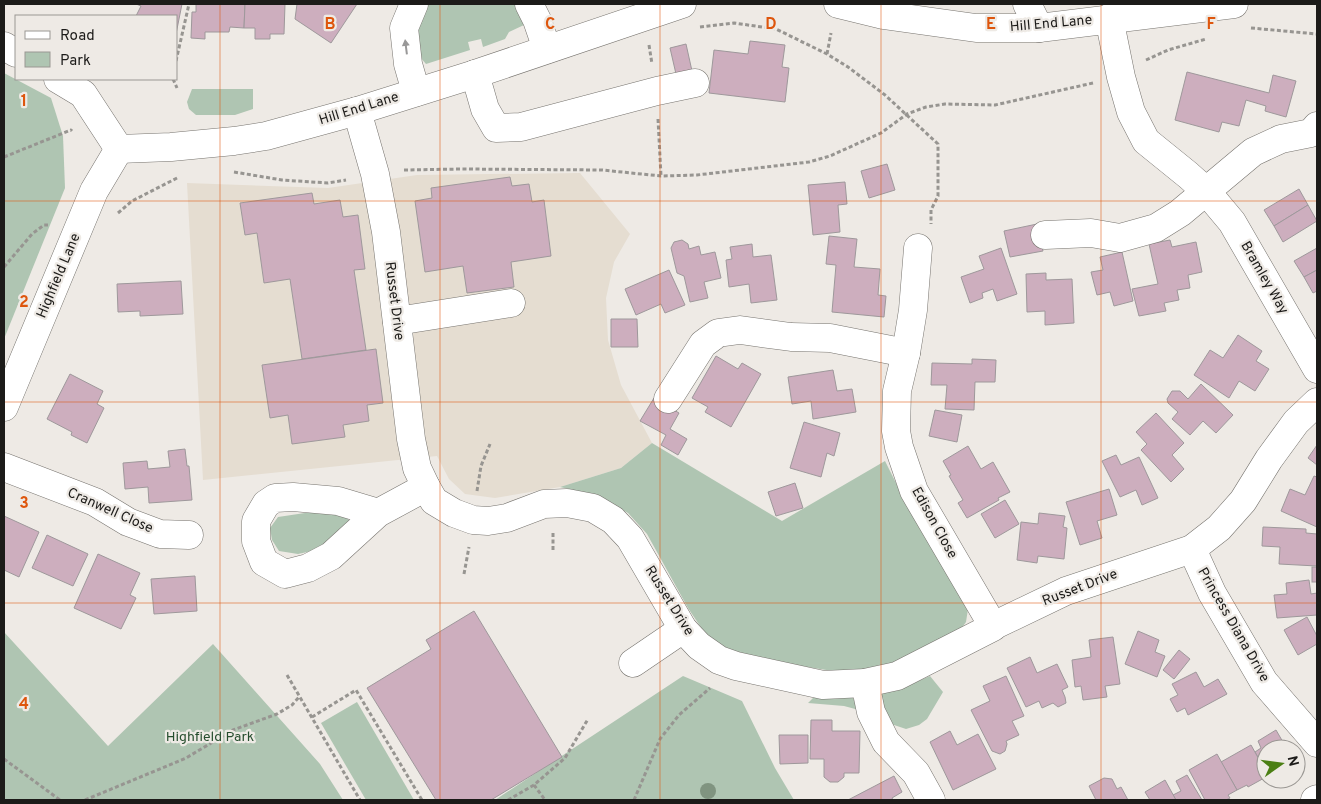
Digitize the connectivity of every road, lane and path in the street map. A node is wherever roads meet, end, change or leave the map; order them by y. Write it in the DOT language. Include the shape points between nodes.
graph roads {
  1 [pos="189,4"];
  2 [pos="414,4"];
  3 [pos="529,4"];
  4 [pos="682,4"];
  5 [pos="838,4"];
  6 [pos="1027,4"];
  7 [pos="1234,4"];
  8 [pos="1109,18"];
  9 [pos="1039,28"];
  10 [pos="1248,28"];
  11 [pos="1317,34"];
  12 [pos="1208,38"];
  13 [pos="4,46"];
  14 [pos="547,49"];
  15 [pos="178,52"];
  16 [pos="15,53"];
  17 [pos="474,74"];
  18 [pos="1121,77"];
  19 [pos="60,80"];
  20 [pos="174,80"];
  21 [pos="695,82"];
  22 [pos="177,88"];
  23 [pos="416,92"];
  24 [pos="357,111"];
  25 [pos="1317,126"];
  26 [pos="79,133"];
  27 [pos="120,149"];
  28 [pos="4,157"];
  29 [pos="230,171"];
  30 [pos="375,174"];
  31 [pos="179,177"];
  32 [pos="1206,191"];
  33 [pos="112,217"];
  34 [pos="1045,235"];
  35 [pos="76,236"];
  36 [pos="918,248"];
  37 [pos="4,267"];
  38 [pos="511,303"];
  39 [pos="397,321"];
  40 [pos="906,353"];
  41 [pos="1317,369"];
  42 [pos="668,399"];
  43 [pos="1317,402"];
  44 [pos="4,406"];
  45 [pos="490,444"];
  46 [pos="4,467"];
  47 [pos="426,486"];
  48 [pos="477,493"];
  49 [pos="378,513"];
  50 [pos="189,535"];
  51 [pos="469,546"];
  52 [pos="1192,550"];
  53 [pos="464,574"];
  54 [pos="993,626"];
  55 [pos="683,629"];
  56 [pos="633,663"];
  57 [pos="287,675"];
  58 [pos="865,683"];
  59 [pos="715,684"];
  60 [pos="300,696"];
  61 [pos="312,717"];
  62 [pos="588,719"];
  63 [pos="1317,743"];
  64 [pos="4,759"];
  65 [pos="534,785"];
  66 [pos="60,800"];
  67 [pos="85,800"];
  68 [pos="360,800"];
  69 [pos="422,800"];
  70 [pos="508,800"];
  71 [pos="545,800"];
  72 [pos="634,800"];
  73 [pos="931,800"];
  1 -- 15 [label="path"];
  23 -- 2 [label="street, one-way" via="408,64 404,28"];
  3 -- 14 [label="street"];
  4 -- 14 [label="street, Hill End Lane"];
  5 -- 9 [label="street, Hill End Lane" via="883,16 976,28"];
  6 -- 9 [label="street"];
  7 -- 8 [label="street, Hill End Lane"];
  8 -- 9 [label="street, Hill End Lane"];
  8 -- 18 [label="street, Bramley Way"];
  10 -- 11 [label="path"];
  12 -- 18 [label="path" via="1168,50"];
  13 -- 16 [label="street"];
  14 -- 17 [label="street, Hill End Lane"];
  17 -- 21 [label="street" via="485,109 496,128 521,126"];
  17 -- 23 [label="street, Hill End Lane"];
  18 -- 30 [label="path" via="995,105 926,107 907,114 881,133 810,162 661,176 602,170 462,169 398,170"];
  18 -- 32 [label="street, Bramley Way" via="1131,112 1146,141"];
  19 -- 27 [label="street" via="83,94"];
  20 -- 22 [label="path"];
  23 -- 24 [label="street, Hill End Lane"];
  24 -- 27 [label="street, Hill End Lane" via="266,136"];
  24 -- 30 [label="street, Russet Drive"];
  25 -- 32 [label="street" via="1311,133 1281,139 1253,152"];
  26 -- 28 [label="path" via="71,130"];
  27 -- 35 [label="street, Highfield Lane" via="94,191"];
  29 -- 30 [label="path" via="282,180 328,183"];
  30 -- 39 [label="street, Russet Drive"];
  31 -- 33 [label="path" via="132,201"];
  32 -- 34 [label="street" via="1156,228 1120,238 1091,233"];
  32 -- 41 [label="street, Bramley Way" via="1232,222"];
  35 -- 37 [label="path" via="44,225"];
  35 -- 44 [label="street, Highfield Lane"];
  36 -- 40 [label="street, Edison Close" via="914,310"];
  38 -- 39 [label="street"];
  39 -- 47 [label="street, Russet Drive" via="411,439 417,468"];
  40 -- 42 [label="street" via="830,338 740,330 718,333 703,344"];
  40 -- 54 [label="street, Edison Close" via="897,391 896,431 905,466 914,491"];
  43 -- 52 [label="street, Russet Drive" via="1296,422 1243,501 1219,528"];
  45 -- 48 [label="path" via="481,466"];
  46 -- 50 [label="street, Cranwell Close" via="95,502 128,522 160,534"];
  47 -- 49 [label="street"];
  47 -- 55 [label="street, Russet Drive" via="434,500 454,513 488,522 544,504 567,503 593,508 613,520 630,538"];
  51 -- 53 [label="path"];
  52 -- 54 [label="street, Russet Drive" via="1066,591"];
  52 -- 63 [label="street, Princess Diana Drive" via="1212,593 1264,682"];
  54 -- 58 [label="street, Russet Drive" via="897,676"];
  55 -- 56 [label="street"];
  55 -- 58 [label="street, Russet Drive" via="719,660 736,666 823,685"];
  57 -- 60 [label="path"];
  58 -- 73 [label="street" via="871,712 886,742 916,773"];
  59 -- 72 [label="path" via="680,715 660,739"];
  60 -- 61 [label="path"];
  60 -- 67 [label="path" via="277,714 233,730 186,758"];
  61 -- 68 [label="path"];
  61 -- 69 [label="path" via="356,690"];
  62 -- 65 [label="path" via="566,758"];
  64 -- 66 [label="path"];
  65 -- 70 [label="path"];
  65 -- 71 [label="path"];
}
